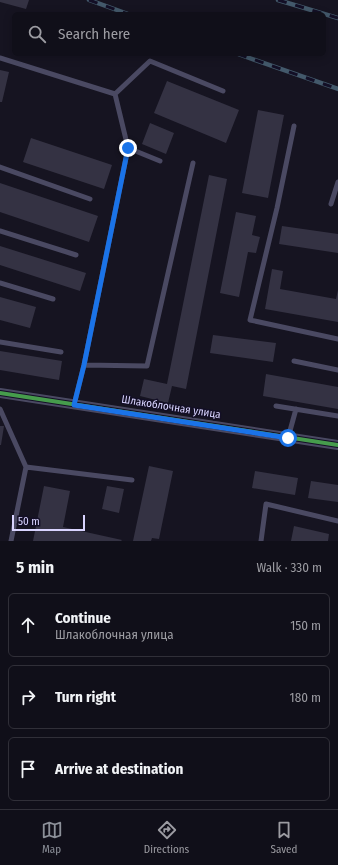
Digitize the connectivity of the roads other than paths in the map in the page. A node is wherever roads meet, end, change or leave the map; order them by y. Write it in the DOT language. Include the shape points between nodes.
graph roads {
  1 [pos="0,58"];
  2 [pos="223,91"];
  3 [pos="115,94"];
  4 [pos="294,126"];
  5 [pos="128,148"];
  6 [pos="160,161"];
  7 [pos="194,163"];
  8 [pos="0,167"];
  9 [pos="338,182"];
  10 [pos="90,199"];
  11 [pos="331,204"];
  12 [pos="0,231"];
  13 [pos="76,255"];
  14 [pos="0,284"];
  15 [pos="53,299"];
  16 [pos="338,339"];
  17 [pos="0,342"];
  18 [pos="61,352"];
  19 [pos="294,360"];
  20 [pos="84,365"];
  21 [pos="338,370"];
  22 [pos="0,393"];
  23 [pos="74,405"];
  24 [pos="276,406"];
  25 [pos="0,409"];
  26 [pos="296,409"];
  27 [pos="338,416"];
  28 [pos="288,438"];
  29 [pos="338,445"];
  30 [pos="26,467"];
  31 [pos="132,480"];
  32 [pos="338,521"];
  33 [pos="11,541"];
  34 [pos="261,541"];
  1 -- 3 [label="lane"];
  2 -- 3 [label="lane" via="150,61"];
  3 -- 5 [label="lane"];
  4 -- 16 [label="lane" via="250,320"];
  5 -- 6 [label="lane"];
  5 -- 20 [label="lane"];
  7 -- 20 [label="lane" via="147,366"];
  8 -- 10 [label="lane"];
  9 -- 11 [label="lane"];
  12 -- 13 [label="lane"];
  14 -- 15 [label="lane"];
  17 -- 18 [label="lane"];
  19 -- 21 [label="lane"];
  20 -- 23 [label="lane"];
  22 -- 23 [label="street, Шлакоблочная улица"];
  23 -- 28 [label="street, Шлакоблочная улица"];
  24 -- 26 [label="lane"];
  25 -- 30 [label="lane"];
  26 -- 27 [label="lane"];
  26 -- 28 [label="lane"];
  28 -- 29 [label="street, Шлакоблочная улица"];
  30 -- 31 [label="lane"];
  30 -- 33 [label="lane"];
  32 -- 34 [label="lane" via="266,504"];
}
